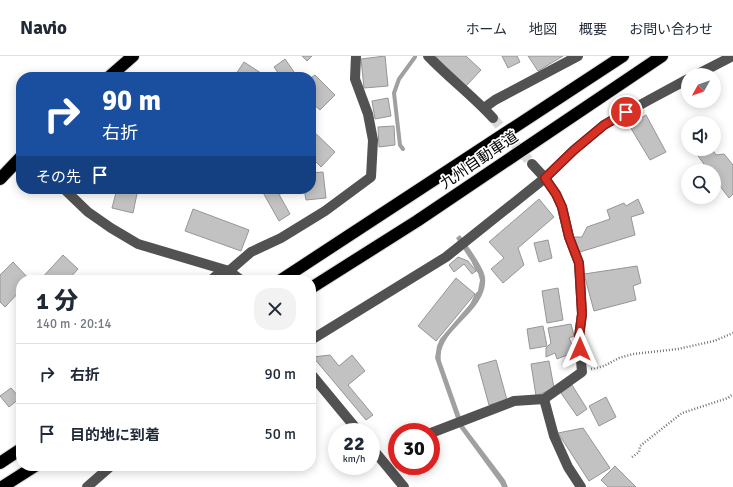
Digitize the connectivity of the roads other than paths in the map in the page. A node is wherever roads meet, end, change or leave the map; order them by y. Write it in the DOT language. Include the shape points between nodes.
graph roads {
  1 [pos="134,56"];
  2 [pos="356,56"];
  3 [pos="428,56"];
  4 [pos="578,56"];
  5 [pos="623,56"];
  6 [pos="662,56"];
  7 [pos="733,56"];
  8 [pos="710,68"];
  9 [pos="115,72"];
  10 [pos="681,83"];
  11 [pos="484,108"];
  12 [pos="493,118"];
  13 [pos="16,162"];
  14 [pos="532,164"];
  15 [pos="545,178"];
  16 [pos="0,179"];
  17 [pos="69,194"];
  18 [pos="226,271"];
  19 [pos="219,275"];
  20 [pos="233,275"];
  21 [pos="289,275"];
  22 [pos="316,285"];
  23 [pos="316,337"];
  24 [pos="316,380"];
  25 [pos="544,399"];
  26 [pos="352,423"];
  27 [pos="440,430"];
  28 [pos="16,452"];
  29 [pos="380,458"];
  30 [pos="0,463"];
  31 [pos="27,471"];
  32 [pos="105,471"];
  33 [pos="2,487"];
  34 [pos="87,487"];
  35 [pos="404,487"];
  36 [pos="581,487"];
  1 -- 9 [label="highway"];
  2 -- 18 [label="street" via="355,79 368,114 373,140 371,177 326,211 281,238 251,252"];
  3 -- 11 [label="street"];
  4 -- 11 [label="street"];
  5 -- 21 [label="highway, 九州自動車道"];
  6 -- 22 [label="highway, 九州自動車道" via="417,221"];
  7 -- 8 [label="street"];
  10 -- 15 [label="street" via="604,125"];
  11 -- 12 [label="street"];
  13 -- 16 [label="highway"];
  14 -- 15 [label="street"];
  15 -- 23 [label="street" via="446,257"];
  15 -- 25 [label="street" via="562,207 569,237 579,263 582,314 579,337 582,372"];
  17 -- 18 [label="street" via="88,212 138,244"];
  18 -- 19 [label="street"];
  18 -- 20 [label="street"];
  24 -- 26 [label="street"];
  25 -- 27 [label="street" via="514,401"];
  25 -- 36 [label="street" via="554,436 568,467"];
  28 -- 30 [label="highway"];
  29 -- 35 [label="street"];
  31 -- 33 [label="highway"];
  32 -- 34 [label="street"];
}
